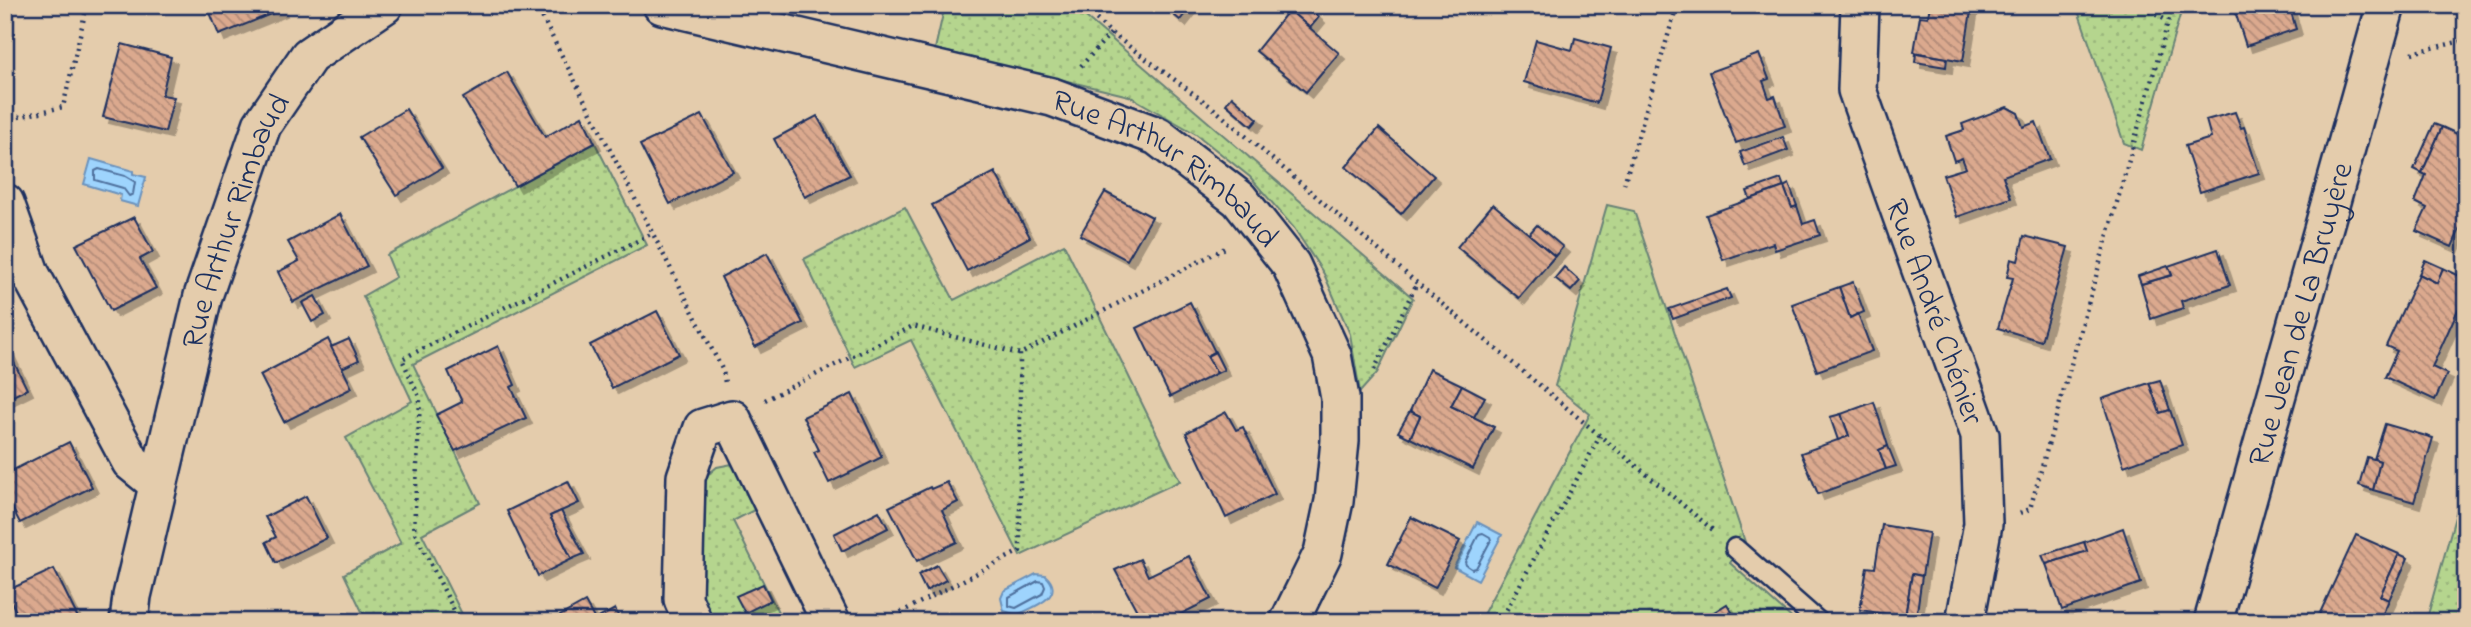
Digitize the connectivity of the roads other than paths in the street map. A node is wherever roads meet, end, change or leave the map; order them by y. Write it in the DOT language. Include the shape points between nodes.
graph roads {
  1 [pos="384,5"];
  2 [pos="662,5"];
  3 [pos="1860,5"];
  4 [pos="2386,5"];
  5 [pos="5,203"];
  6 [pos="158,484"];
  7 [pos="1735,548"];
  8 [pos="129,622"];
  9 [pos="693,622"];
  10 [pos="831,622"];
  11 [pos="1289,622"];
  12 [pos="1819,622"];
  13 [pos="1965,622"];
  14 [pos="2213,622"];
  1 -- 6 [label="street, Rue Arthur Rimbaud" via="309,56 262,125 203,296"];
  2 -- 11 [label="street, Rue Arthur Rimbaud" via="1052,97 1157,136 1239,199 1291,265 1332,355 1340,398 1334,501 1323,553"];
  3 -- 13 [label="street, Rue André Chénier" via="1857,90 1980,435 1983,524"];
  4 -- 14 [label="street, Rue Jean de La Bruyère"];
  5 -- 6 [label="street" via="30,273 131,462"];
  6 -- 8 [label="street, Rue Arthur Rimbaud"];
  7 -- 12 [label="lane"];
  9 -- 10 [label="street" via="683,598 686,477 703,428 745,411"];
}
